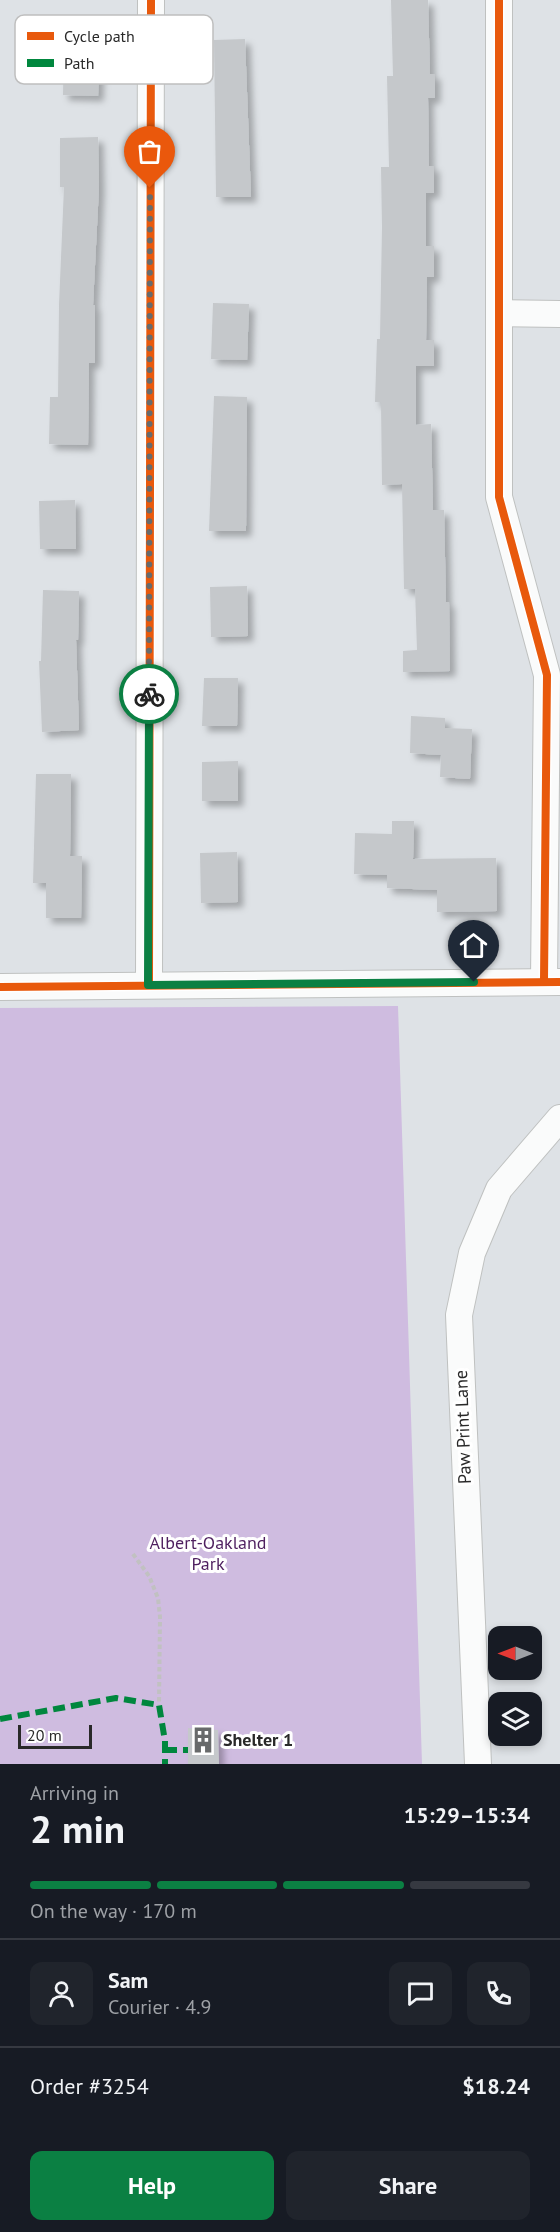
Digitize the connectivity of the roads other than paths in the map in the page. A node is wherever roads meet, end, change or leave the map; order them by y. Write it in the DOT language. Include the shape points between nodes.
graph roads {
  1 [pos="151,0"];
  2 [pos="500,0"];
  3 [pos="151,15"];
  4 [pos="151,84"];
  5 [pos="500,313"];
  6 [pos="560,314"];
  7 [pos="552,982"];
  8 [pos="148,985"];
  9 [pos="0,987"];
  10 [pos="560,1118"];
  11 [pos="478,1764"];
  1 -- 3 [label="street"];
  2 -- 5 [label="street"];
  4 -- 8 [label="street"];
  5 -- 6 [label="street"];
  5 -- 7 [label="street" via="500,497 547,675"];
  7 -- 8 [label="street"];
  8 -- 9 [label="street"];
  10 -- 11 [label="street, Paw Print Lane" via="500,1189 472,1253 459,1315"];
}
